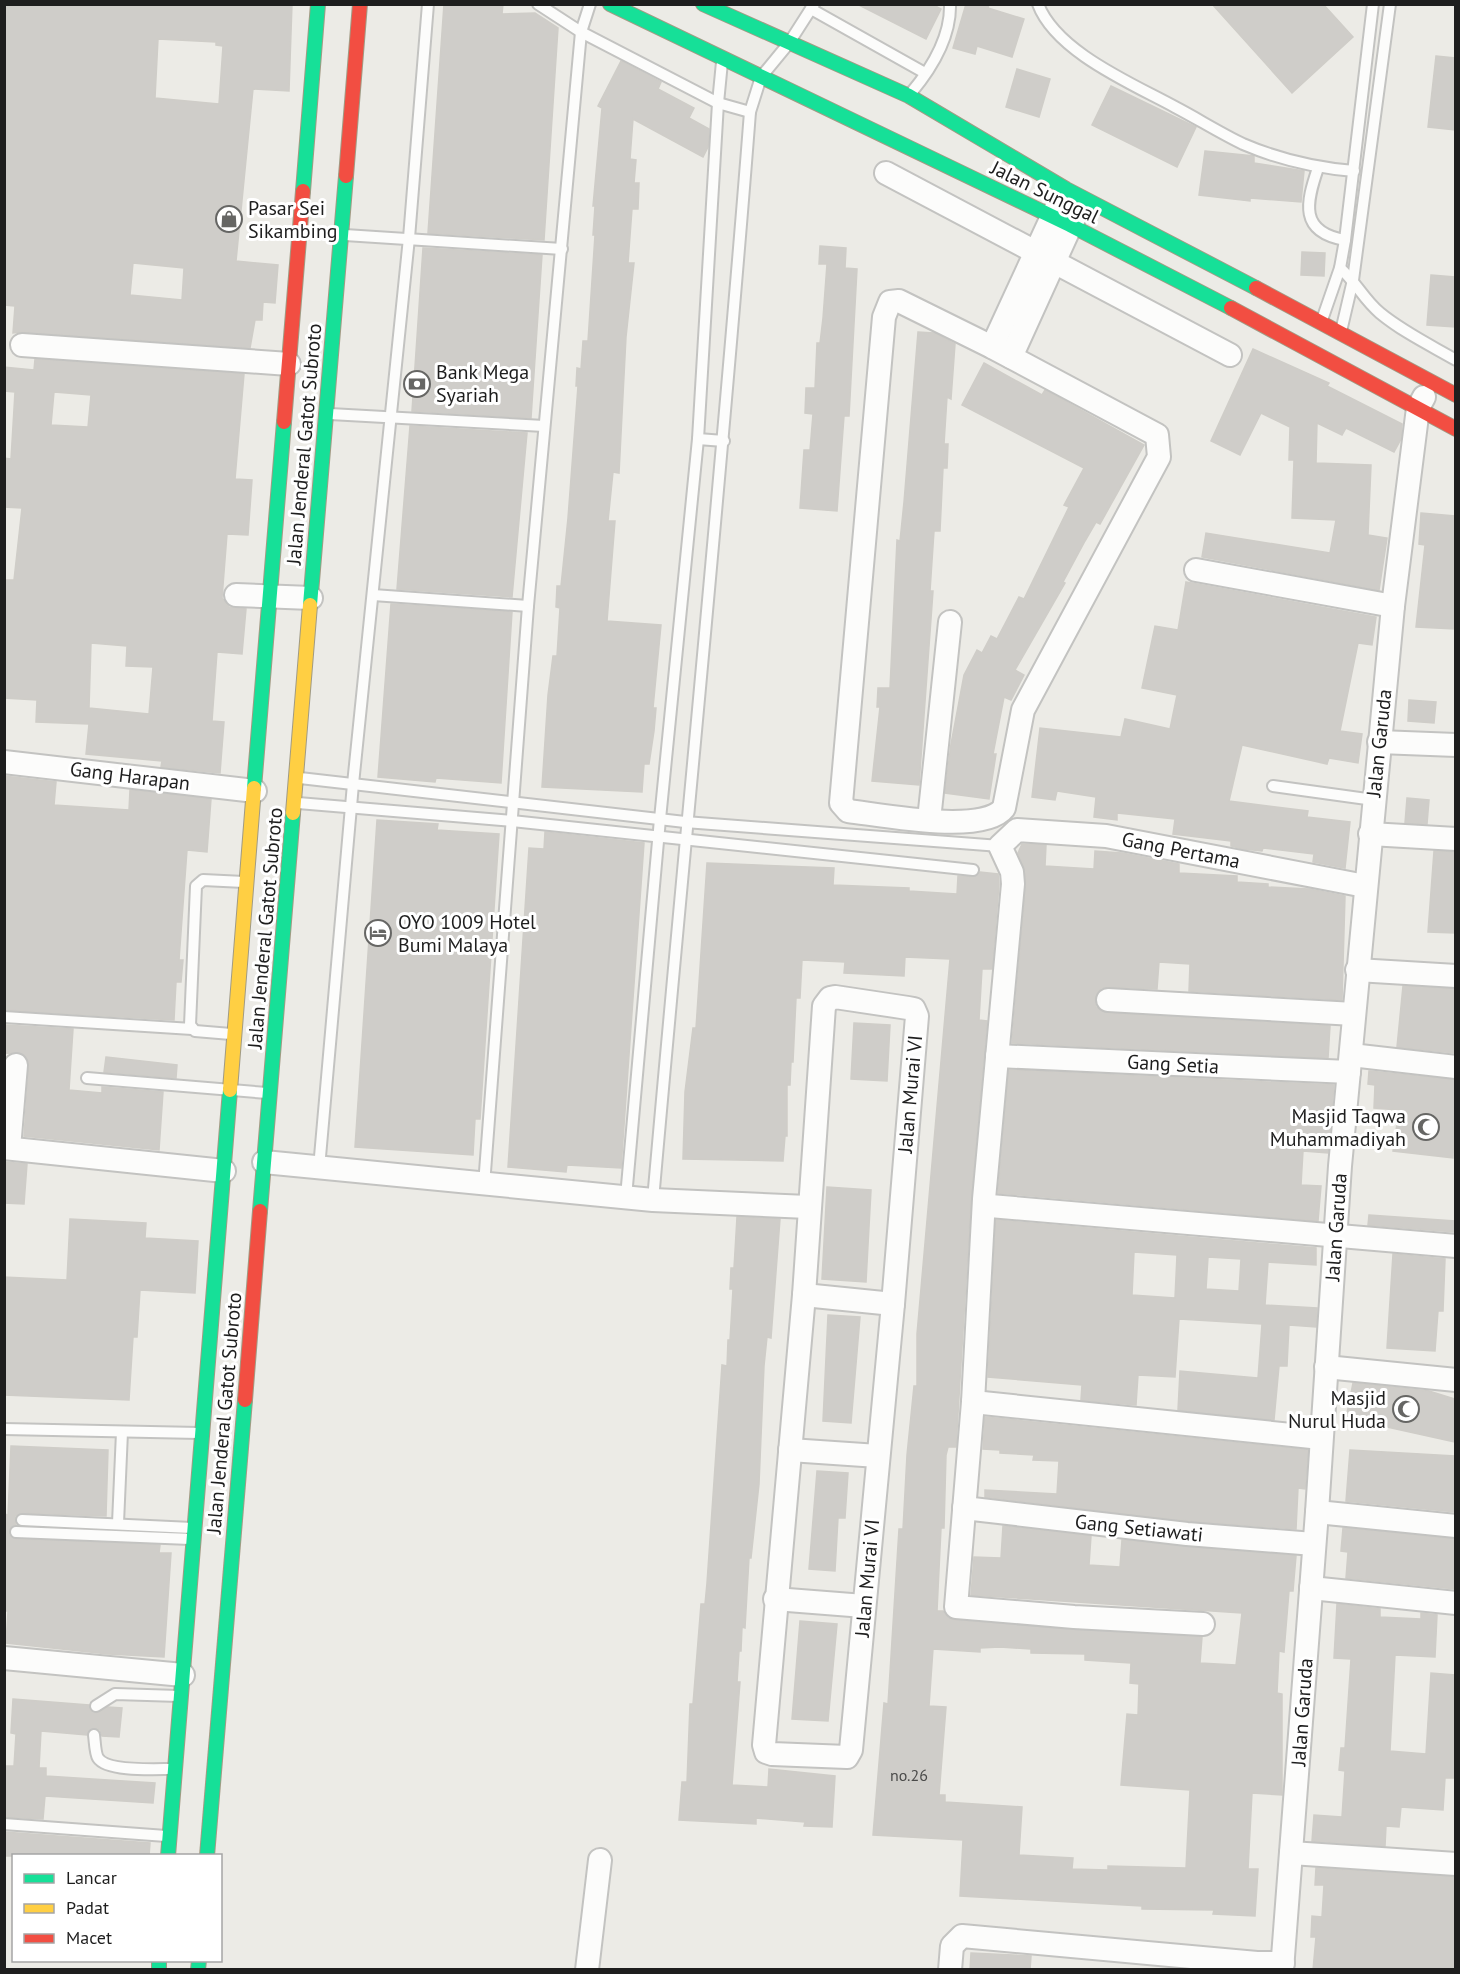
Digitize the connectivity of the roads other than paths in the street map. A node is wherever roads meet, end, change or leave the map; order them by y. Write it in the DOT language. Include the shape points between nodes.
graph roads {
  1 [pos="318,4"];
  2 [pos="360,4"];
  3 [pos="428,4"];
  4 [pos="538,4"];
  5 [pos="590,4"];
  6 [pos="610,4"];
  7 [pos="703,4"];
  8 [pos="950,4"];
  9 [pos="1038,4"];
  10 [pos="1373,4"];
  11 [pos="1390,4"];
  12 [pos="812,7"];
  13 [pos="581,32"];
  14 [pos="789,44"];
  15 [pos="723,59"];
  16 [pos="925,73"];
  17 [pos="761,77"];
  18 [pos="909,96"];
  19 [pos="718,103"];
  20 [pos="750,112"];
  21 [pos="1318,168"];
  22 [pos="1354,171"];
  23 [pos="886,173"];
  24 [pos="1075,194"];
  25 [pos="1061,221"];
  26 [pos="341,235"];
  27 [pos="409,238"];
  28 [pos="1345,240"];
  29 [pos="562,249"];
  30 [pos="1045,258"];
  31 [pos="1340,268"];
  32 [pos="1353,280"];
  33 [pos="1322,322"];
  34 [pos="1341,332"];
  35 [pos="22,345"];
  36 [pos="1312,350"];
  37 [pos="1002,352"];
  38 [pos="1230,355"];
  39 [pos="1330,359"];
  40 [pos="1455,360"];
  41 [pos="289,364"];
  42 [pos="1432,382"];
  43 [pos="1455,395"];
  44 [pos="1418,408"];
  45 [pos="326,414"];
  46 [pos="392,416"];
  47 [pos="544,426"];
  48 [pos="1455,429"];
  49 [pos="698,439"];
  50 [pos="724,441"];
  51 [pos="1196,570"];
  52 [pos="236,595"];
  53 [pos="373,595"];
  54 [pos="270,596"];
  55 [pos="311,598"];
  56 [pos="528,606"];
  57 [pos="1393,606"];
  58 [pos="950,622"];
  59 [pos="1379,742"];
  60 [pos="1455,745"];
  61 [pos="4,762"];
  62 [pos="296,778"];
  63 [pos="353,784"];
  64 [pos="1273,786"];
  65 [pos="255,791"];
  66 [pos="1374,800"];
  67 [pos="295,803"];
  68 [pos="514,803"];
  69 [pos="352,808"];
  70 [pos="660,819"];
  71 [pos="930,820"];
  72 [pos="512,821"];
  73 [pos="685,822"];
  74 [pos="1370,834"];
  75 [pos="840,835"];
  76 [pos="659,837"];
  77 [pos="684,839"];
  78 [pos="1455,839"];
  79 [pos="1000,846"];
  80 [pos="841,857"];
  81 [pos="973,870"];
  82 [pos="247,882"];
  83 [pos="1365,885"];
  84 [pos="1357,970"];
  85 [pos="1455,976"];
  86 [pos="1108,1000"];
  87 [pos="1354,1014"];
  88 [pos="4,1017"];
  89 [pos="192,1029"];
  90 [pos="235,1034"];
  91 [pos="997,1056"];
  92 [pos="1350,1064"];
  93 [pos="16,1065"];
  94 [pos="1455,1067"];
  95 [pos="87,1078"];
  96 [pos="230,1090"];
  97 [pos="270,1093"];
  98 [pos="7,1148"];
  99 [pos="264,1162"];
  100 [pos="319,1168"];
  101 [pos="224,1171"];
  102 [pos="484,1185"];
  103 [pos="626,1197"];
  104 [pos="653,1200"];
  105 [pos="990,1206"];
  106 [pos="808,1207"];
  107 [pos="1336,1234"];
  108 [pos="1455,1246"];
  109 [pos="804,1296"];
  110 [pos="893,1304"];
  111 [pos="1326,1367"];
  112 [pos="1455,1380"];
  113 [pos="973,1401"];
  114 [pos="4,1429"];
  115 [pos="122,1432"];
  116 [pos="202,1433"];
  117 [pos="1321,1438"];
  118 [pos="790,1450"];
  119 [pos="878,1456"];
  120 [pos="964,1508"];
  121 [pos="1317,1512"];
  122 [pos="22,1520"];
  123 [pos="118,1523"];
  124 [pos="1455,1526"];
  125 [pos="16,1532"];
  126 [pos="194,1534"];
  127 [pos="1314,1544"];
  128 [pos="1311,1587"];
  129 [pos="775,1599"];
  130 [pos="1455,1603"];
  131 [pos="864,1606"];
  132 [pos="1203,1624"];
  133 [pos="4,1658"];
  134 [pos="182,1686"];
  135 [pos="96,1706"];
  136 [pos="94,1735"];
  137 [pos="175,1769"];
  138 [pos="4,1824"];
  139 [pos="170,1836"];
  140 [pos="1291,1853"];
  141 [pos="168,1854"];
  142 [pos="207,1854"];
  143 [pos="600,1860"];
  144 [pos="1455,1864"];
  145 [pos="1256,1966"];
  146 [pos="1282,1966"];
  147 [pos="587,1970"];
  148 [pos="950,1970"];
  1 -- 41 [label="main road, Jalan Jenderal Gatot Subroto"];
  2 -- 26 [label="main road, Jalan Jenderal Gatot Subroto"];
  3 -- 27 [label="lane"];
  4 -- 13 [label="lane"];
  5 -- 13 [label="lane"];
  6 -- 15 [label="main road, Jalan Sunggal"];
  7 -- 14 [label="main road, Jalan Sunggal"];
  8 -- 16 [label="lane" via="944,39"];
  9 -- 21 [label="lane" via="1062,38 1102,67 1244,144"];
  10 -- 22 [label="lane"];
  11 -- 32 [label="lane"];
  12 -- 14 [label="lane"];
  12 -- 16 [label="lane"];
  13 -- 19 [label="lane"];
  13 -- 29 [label="lane"];
  14 -- 17 [label="lane"];
  14 -- 18 [label="main road, Jalan Sunggal"];
  15 -- 17 [label="main road, Jalan Sunggal"];
  15 -- 19 [label="lane"];
  16 -- 18 [label="lane"];
  17 -- 20 [label="lane"];
  17 -- 25 [label="main road, Jalan Sunggal"];
  18 -- 24 [label="main road, Jalan Sunggal"];
  19 -- 20 [label="lane"];
  19 -- 49 [label="lane"];
  20 -- 50 [label="lane"];
  21 -- 22 [label="lane"];
  21 -- 28 [label="lane" via="1308,196 1312,224 1329,238"];
  22 -- 28 [label="lane"];
  23 -- 30 [label="street"];
  24 -- 25 [label="street"];
  24 -- 33 [label="main road, Jalan Sunggal"];
  25 -- 30 [label="street"];
  25 -- 36 [label="main road, Jalan Sunggal"];
  26 -- 27 [label="lane"];
  26 -- 45 [label="main road, Jalan Jenderal Gatot Subroto"];
  27 -- 29 [label="lane"];
  27 -- 46 [label="lane"];
  28 -- 31 [label="lane"];
  29 -- 47 [label="lane"];
  30 -- 37 [label="street"];
  30 -- 38 [label="street"];
  31 -- 32 [label="lane"];
  31 -- 33 [label="lane"];
  32 -- 34 [label="lane"];
  32 -- 40 [label="lane" via="1382,314"];
  33 -- 34 [label="main road, Jalan Sunggal"];
  33 -- 36 [label="main road"];
  34 -- 39 [label="main road"];
  34 -- 42 [label="main road, Jalan Sunggal"];
  35 -- 41 [label="street"];
  36 -- 39 [label="main road, Jalan Sunggal"];
  37 -- 71 [label="street" via="1157,435 1159,457 1023,710 1004,808 993,818 979,822"];
  37 -- 71 [label="street" via="899,301 890,302 885,311 841,803 848,811"];
  39 -- 44 [label="main road, Jalan Sunggal"];
  41 -- 54 [label="main road, Jalan Jenderal Gatot Subroto"];
  42 -- 43 [label="main road, Jalan Sunggal"];
  42 -- 44 [label="street, Jalan Garuda"];
  44 -- 48 [label="main road, Jalan Sunggal"];
  44 -- 57 [label="street, Jalan Garuda"];
  45 -- 46 [label="lane"];
  45 -- 55 [label="main road, Jalan Jenderal Gatot Subroto"];
  46 -- 47 [label="lane"];
  46 -- 53 [label="lane"];
  47 -- 56 [label="lane"];
  49 -- 50 [label="lane"];
  49 -- 70 [label="lane"];
  50 -- 73 [label="lane"];
  51 -- 57 [label="street"];
  52 -- 54 [label="street"];
  53 -- 56 [label="lane"];
  53 -- 63 [label="lane"];
  54 -- 55 [label="street"];
  54 -- 65 [label="main road, Jalan Jenderal Gatot Subroto"];
  55 -- 62 [label="main road, Jalan Jenderal Gatot Subroto"];
  56 -- 68 [label="lane"];
  57 -- 59 [label="street, Jalan Garuda"];
  58 -- 71 [label="street"];
  59 -- 60 [label="street"];
  59 -- 66 [label="street, Jalan Garuda"];
  61 -- 65 [label="street, Gang Harapan"];
  62 -- 63 [label="lane"];
  62 -- 67 [label="main road, Jalan Jenderal Gatot Subroto"];
  63 -- 68 [label="lane"];
  63 -- 69 [label="lane"];
  64 -- 66 [label="lane"];
  65 -- 82 [label="main road, Jalan Jenderal Gatot Subroto"];
  66 -- 74 [label="street, Jalan Garuda"];
  67 -- 69 [label="lane"];
  67 -- 97 [label="main road, Jalan Jenderal Gatot Subroto"];
  68 -- 70 [label="lane"];
  68 -- 72 [label="lane"];
  69 -- 72 [label="lane"];
  69 -- 100 [label="lane"];
  70 -- 73 [label="lane"];
  70 -- 76 [label="lane"];
  72 -- 76 [label="lane"];
  72 -- 102 [label="lane"];
  73 -- 75 [label="lane"];
  73 -- 77 [label="lane"];
  74 -- 78 [label="street"];
  74 -- 83 [label="street, Jalan Garuda"];
  75 -- 79 [label="lane"];
  75 -- 80 [label="lane"];
  76 -- 77 [label="lane"];
  76 -- 103 [label="lane"];
  77 -- 80 [label="lane"];
  77 -- 104 [label="lane"];
  79 -- 83 [label="street, Gang Pertama" via="1017,830 1106,836"];
  79 -- 91 [label="street" via="1013,884"];
  80 -- 81 [label="lane"];
  82 -- 89 [label="lane" via="203,880 196,886"];
  82 -- 90 [label="main road, Jalan Jenderal Gatot Subroto"];
  83 -- 84 [label="street, Jalan Garuda"];
  84 -- 85 [label="street"];
  84 -- 87 [label="street, Jalan Garuda"];
  86 -- 87 [label="street"];
  87 -- 92 [label="street, Jalan Garuda"];
  88 -- 89 [label="lane"];
  89 -- 90 [label="lane"];
  90 -- 96 [label="main road, Jalan Jenderal Gatot Subroto"];
  91 -- 92 [label="street, Gang Setia"];
  91 -- 113 [label="street" via="984,1199"];
  92 -- 94 [label="street, Gang Setia"];
  92 -- 107 [label="street, Jalan Garuda"];
  93 -- 98 [label="street"];
  95 -- 96 [label="lane"];
  96 -- 97 [label="lane"];
  96 -- 101 [label="main road, Jalan Jenderal Gatot Subroto"];
  97 -- 99 [label="main road, Jalan Jenderal Gatot Subroto"];
  98 -- 101 [label="street"];
  99 -- 100 [label="street"];
  99 -- 142 [label="main road, Jalan Jenderal Gatot Subroto"];
  100 -- 102 [label="street"];
  101 -- 116 [label="main road, Jalan Jenderal Gatot Subroto"];
  102 -- 103 [label="street"];
  103 -- 104 [label="street"];
  104 -- 106 [label="street"];
  105 -- 107 [label="street"];
  106 -- 109 [label="street, Jalan Murai VI"];
  106 -- 110 [label="street, Jalan Murai VI" via="825,1002 835,997 914,1010 917,1016"];
  107 -- 108 [label="street"];
  107 -- 111 [label="street, Jalan Garuda"];
  109 -- 110 [label="street"];
  109 -- 118 [label="street, Jalan Murai VI"];
  110 -- 119 [label="street, Jalan Murai VI"];
  111 -- 112 [label="street"];
  111 -- 117 [label="street, Jalan Garuda"];
  113 -- 117 [label="street"];
  113 -- 120 [label="street"];
  114 -- 115 [label="lane"];
  115 -- 116 [label="lane"];
  115 -- 123 [label="lane"];
  116 -- 126 [label="main road, Jalan Jenderal Gatot Subroto"];
  117 -- 121 [label="street, Jalan Garuda"];
  118 -- 119 [label="street"];
  118 -- 129 [label="street, Jalan Murai VI"];
  119 -- 131 [label="street, Jalan Murai VI"];
  120 -- 127 [label="street, Gang Setiawati" via="1187,1534"];
  120 -- 132 [label="street" via="956,1606"];
  121 -- 124 [label="street"];
  121 -- 127 [label="street, Jalan Garuda"];
  122 -- 123 [label="lane"];
  123 -- 126 [label="lane"];
  125 -- 126 [label="lane"];
  126 -- 134 [label="main road, Jalan Jenderal Gatot Subroto"];
  127 -- 128 [label="street, Jalan Garuda"];
  128 -- 130 [label="street"];
  128 -- 140 [label="street, Jalan Garuda"];
  129 -- 131 [label="street"];
  129 -- 131 [label="street, Jalan Murai VI" via="764,1745 766,1752 772,1754 850,1754"];
  133 -- 134 [label="street"];
  134 -- 135 [label="lane" via="115,1694"];
  134 -- 137 [label="main road, Jalan Jenderal Gatot Subroto"];
  136 -- 137 [label="lane" via="98,1758 103,1763 113,1767"];
  137 -- 139 [label="main road, Jalan Jenderal Gatot Subroto"];
  138 -- 139 [label="lane"];
  139 -- 141 [label="main road, Jalan Jenderal Gatot Subroto"];
  140 -- 144 [label="street"];
  140 -- 146 [label="street, Jalan Garuda"];
  143 -- 147 [label="street"];
  145 -- 146 [label="street"];
  145 -- 148 [label="street" via="962,1936 952,1946"];
}
